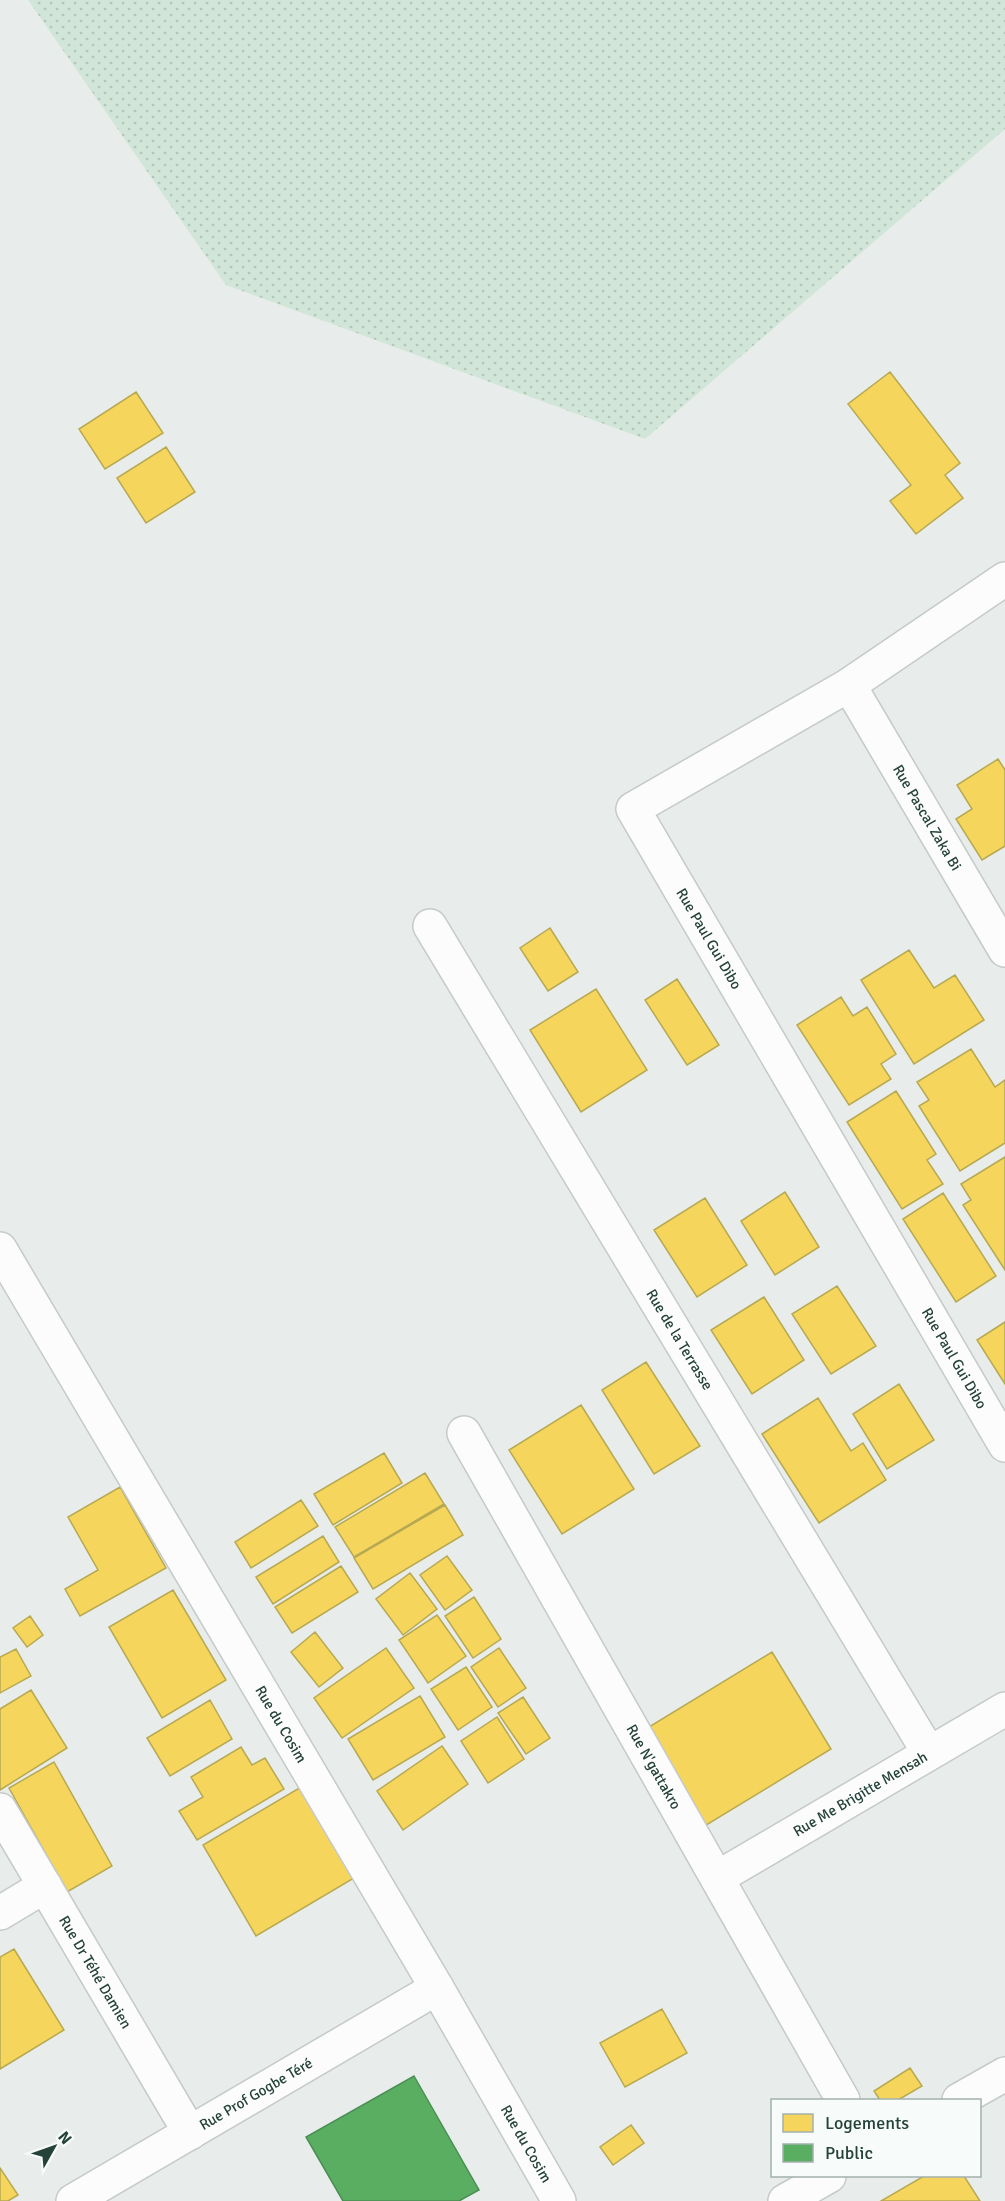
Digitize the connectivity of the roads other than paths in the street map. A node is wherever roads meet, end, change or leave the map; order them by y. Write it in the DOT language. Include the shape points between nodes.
graph roads {
  1 [pos="1005,579"];
  2 [pos="849,685"];
  3 [pos="430,926"];
  4 [pos="1005,950"];
  5 [pos="0,1249"];
  6 [pos="464,1433"];
  7 [pos="1005,1445"];
  8 [pos="1005,1709"];
  9 [pos="929,1754"];
  10 [pos="0,1810"];
  11 [pos="717,1878"];
  12 [pos="45,1886"];
  13 [pos="0,1913"];
  14 [pos="437,1988"];
  15 [pos="1005,2074"];
  16 [pos="842,2099"];
  17 [pos="960,2099"];
  18 [pos="190,2133"];
  19 [pos="826,2177"];
  20 [pos="73,2201"];
  21 [pos="559,2201"];
  22 [pos="785,2201"];
  1 -- 2 [label="street, Rue Paul Gui Dibo"];
  2 -- 4 [label="street, Rue Pascal Zaka Bi"];
  2 -- 7 [label="street, Rue Paul Gui Dibo" via="633,809"];
  3 -- 9 [label="street, Rue de la Terrasse"];
  5 -- 14 [label="street, Rue du Cosim"];
  6 -- 11 [label="street, Rue N'gattakro"];
  8 -- 9 [label="street, Rue Me Brigitte Mensah"];
  9 -- 11 [label="street, Rue Me Brigitte Mensah"];
  10 -- 12 [label="street, Rue Dr Téhé Damien"];
  11 -- 16 [label="street, Rue N'gattakro"];
  12 -- 13 [label="street"];
  12 -- 18 [label="street, Rue Dr Téhé Damien"];
  14 -- 18 [label="street, Rue Prof Gogbe Téré"];
  14 -- 21 [label="street, Rue du Cosim"];
  15 -- 17 [label="street"];
  18 -- 20 [label="street, Rue Prof Gogbe Téré"];
  19 -- 22 [label="street"];
}
